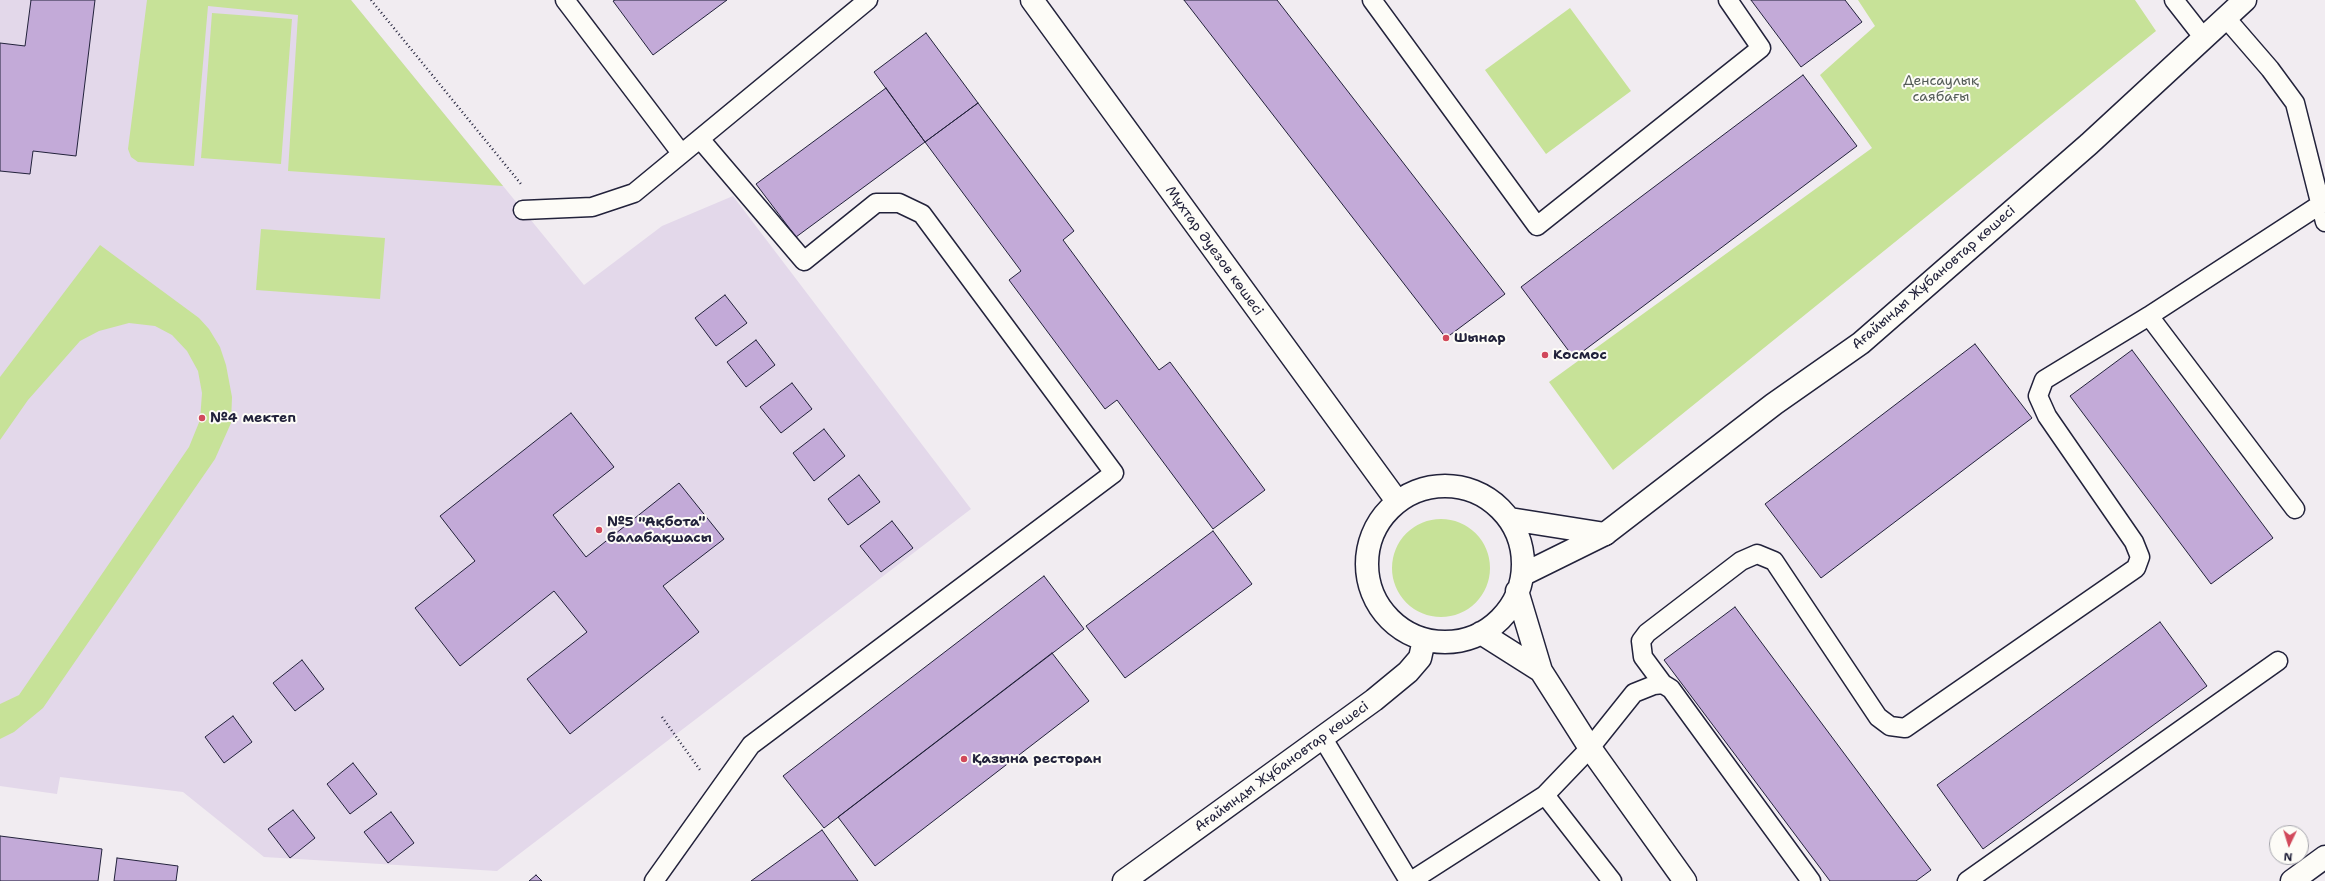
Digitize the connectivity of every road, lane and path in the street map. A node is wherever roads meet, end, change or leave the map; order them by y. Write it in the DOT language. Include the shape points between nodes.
graph roads {
  1 [pos="371,0"];
  2 [pos="566,0"];
  3 [pos="868,0"];
  4 [pos="1032,0"];
  5 [pos="1372,0"];
  6 [pos="1728,0"];
  7 [pos="2174,0"];
  8 [pos="2245,0"];
  9 [pos="2225,17"];
  10 [pos="2203,37"];
  11 [pos="700,139"];
  12 [pos="681,154"];
  13 [pos="2321,204"];
  14 [pos="523,210"];
  15 [pos="543,210"];
  16 [pos="2325,222"];
  17 [pos="2149,316"];
  18 [pos="1397,501"];
  19 [pos="2295,509"];
  20 [pos="1510,520"];
  21 [pos="1606,534"];
  22 [pos="1520,582"];
  23 [pos="1481,633"];
  24 [pos="1424,640"];
  25 [pos="2278,661"];
  26 [pos="1541,671"];
  27 [pos="1663,684"];
  28 [pos="662,717"];
  29 [pos="1322,737"];
  30 [pos="1590,748"];
  31 [pos="717,793"];
  32 [pos="1545,795"];
  33 [pos="2325,857"];
  34 [pos="654,881"];
  35 [pos="1124,881"];
  36 [pos="1410,881"];
  37 [pos="1612,881"];
  38 [pos="1685,881"];
  39 [pos="1811,881"];
  40 [pos="1967,881"];
  41 [pos="2292,881"];
  1 -- 15 [label="path"];
  2 -- 12 [label="lane"];
  3 -- 11 [label="lane"];
  4 -- 18 [label="street, Мұхтар Әуезов көшесі"];
  5 -- 6 [label="lane" via="1537,226 1761,48"];
  7 -- 10 [label="lane"];
  8 -- 9 [label="street, Ағайынды Жұбановтар көшесі"];
  9 -- 10 [label="street, Ағайынды Жұбановтар көшесі"];
  9 -- 13 [label="lane" via="2270,69 2295,103"];
  10 -- 21 [label="street, Ағайынды Жұбановтар көшесі" via="2089,144 1861,343 1774,404"];
  11 -- 12 [label="lane"];
  11 -- 31 [label="lane" via="804,261 876,203 899,202 922,214 1114,473 751,745"];
  12 -- 15 [label="lane" via="634,193 592,208"];
  13 -- 16 [label="lane"];
  13 -- 17 [label="lane"];
  14 -- 15 [label="lane"];
  17 -- 19 [label="lane"];
  17 -- 27 [label="lane" via="2044,380 2038,396 2046,416 2134,542 2140,557 2136,568 1905,728 1890,726 1878,717 1774,561 1757,554 1742,562 1641,641 1643,657"];
  18 -- 20 [label="street" via="1420,489 1443,485 1466,488 1489,498"];
  18 -- 24 [label="street" via="1378,522 1367,552 1368,584 1384,614 1402,630"];
  20 -- 21 [label="street"];
  20 -- 22 [label="street" via="1521,545"];
  21 -- 22 [label="street, Ағайынды Жұбановтар көшесі"];
  22 -- 23 [label="street" via="1502,618"];
  22 -- 26 [label="street"];
  23 -- 24 [label="street" via="1453,642"];
  23 -- 26 [label="street"];
  24 -- 29 [label="street, Ағайынды Жұбановтар көшесі" via="1420,658 1408,672"];
  25 -- 40 [label="lane"];
  26 -- 30 [label="street"];
  27 -- 30 [label="lane" via="1634,693"];
  27 -- 39 [label="lane" via="1671,688"];
  28 -- 31 [label="path"];
  29 -- 35 [label="street, Ағайынды Жұбановтар көшесі"];
  29 -- 36 [label="lane"];
  30 -- 32 [label="lane"];
  30 -- 38 [label="street"];
  31 -- 34 [label="lane"];
  32 -- 36 [label="lane"];
  32 -- 37 [label="lane"];
  33 -- 41 [label="street"];
}
